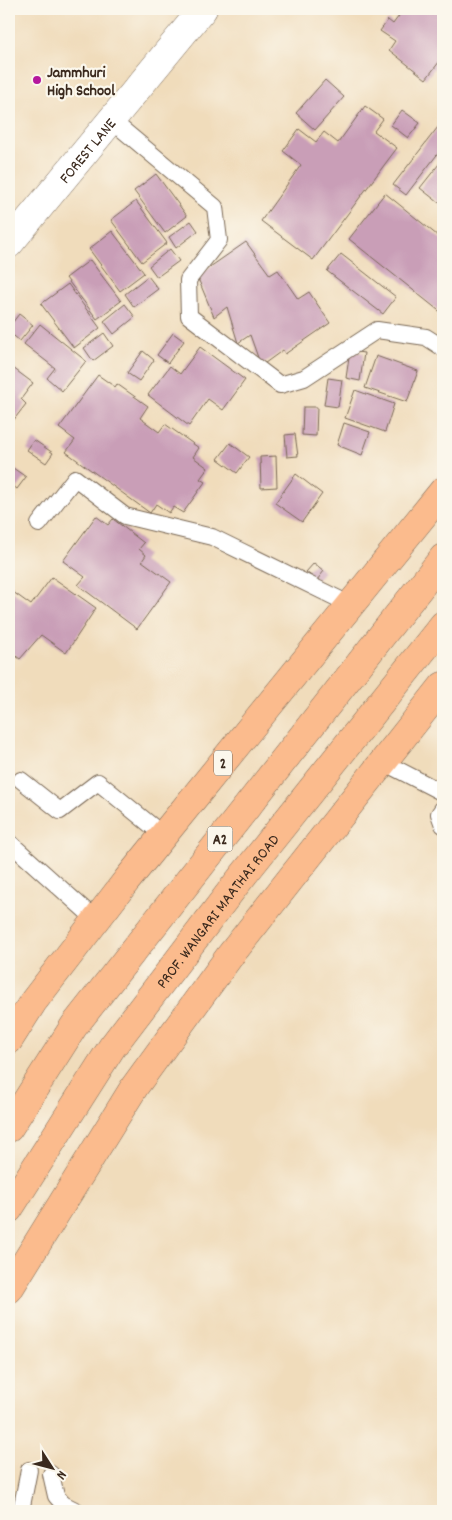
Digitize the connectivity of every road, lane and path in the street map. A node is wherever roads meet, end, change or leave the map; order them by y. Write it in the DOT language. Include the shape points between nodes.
graph roads {
  1 [pos="202,9"];
  2 [pos="111,120"];
  3 [pos="9,244"];
  4 [pos="443,348"];
  5 [pos="443,491"];
  6 [pos="40,524"];
  7 [pos="443,558"];
  8 [pos="351,605"];
  9 [pos="443,625"];
  10 [pos="443,686"];
  11 [pos="383,762"];
  12 [pos="21,780"];
  13 [pos="443,793"];
  14 [pos="443,808"];
  15 [pos="443,825"];
  16 [pos="163,835"];
  17 [pos="9,842"];
  18 [pos="96,920"];
  19 [pos="9,1040"];
  20 [pos="9,1128"];
  21 [pos="14,1199"];
  22 [pos="9,1289"];
  23 [pos="29,1470"];
  24 [pos="51,1474"];
  25 [pos="21,1511"];
  26 [pos="77,1511"];
  1 -- 2 [label="street, FOREST LANE"];
  2 -- 3 [label="street, FOREST LANE"];
  2 -- 4 [label="lane" via="215,207 219,240 188,280 189,316 280,385 304,378 377,330 426,337"];
  5 -- 8 [label="main road, 2"];
  6 -- 8 [label="lane" via="75,478 125,516 212,537"];
  7 -- 20 [label="main road, A2" via="74,1026"];
  8 -- 16 [label="main road, 2"];
  9 -- 21 [label="main road, PROF. WANGARI MAATHAI ROAD / A2" via="237,883 112,1047"];
  10 -- 11 [label="main road"];
  11 -- 13 [label="lane"];
  11 -- 22 [label="main road" via="229,957 135,1086"];
  12 -- 16 [label="lane" via="60,811 98,782"];
  14 -- 15 [label="lane" via="439,814"];
  16 -- 18 [label="main road, 2"];
  17 -- 18 [label="lane"];
  18 -- 19 [label="main road, 2" via="33,1002"];
  23 -- 25 [label="lane"];
  24 -- 26 [label="lane" via="56,1496"];
}
